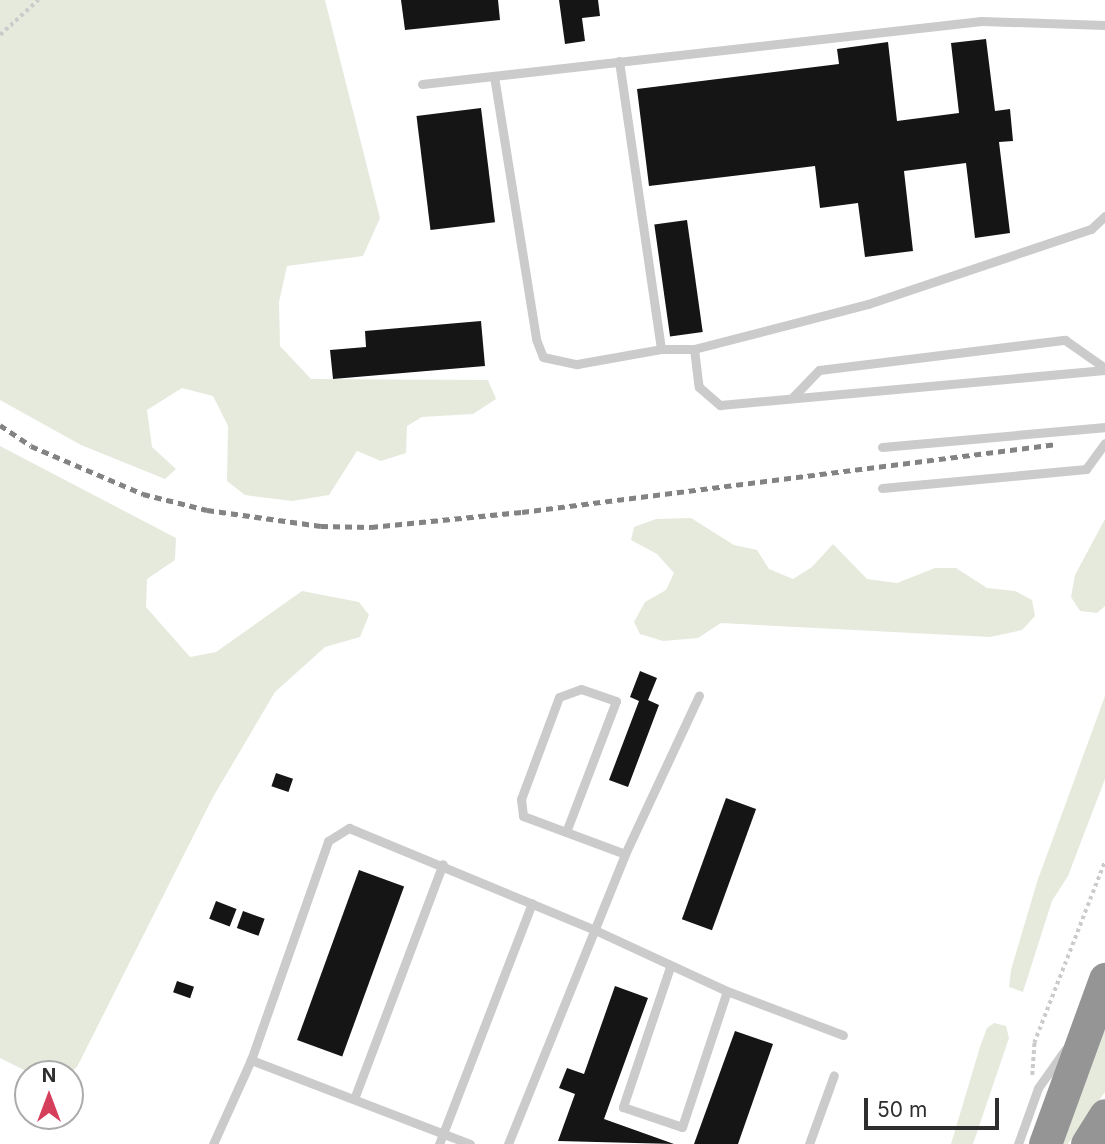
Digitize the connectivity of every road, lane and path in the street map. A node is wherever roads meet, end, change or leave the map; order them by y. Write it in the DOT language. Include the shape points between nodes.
graph roads {
  1 [pos="38,0"];
  2 [pos="1105,25"];
  3 [pos="0,35"];
  4 [pos="619,61"];
  5 [pos="494,76"];
  6 [pos="422,84"];
  7 [pos="1105,216"];
  8 [pos="661,349"];
  9 [pos="694,349"];
  10 [pos="1105,369"];
  11 [pos="792,398"];
  12 [pos="1105,427"];
  13 [pos="1105,443"];
  14 [pos="882,447"];
  15 [pos="882,488"];
  16 [pos="699,695"];
  17 [pos="566,832"];
  18 [pos="625,854"];
  19 [pos="1105,861"];
  20 [pos="443,864"];
  21 [pos="532,903"];
  22 [pos="595,930"];
  23 [pos="670,967"];
  24 [pos="1105,979"];
  25 [pos="727,991"];
  26 [pos="1092,1012"];
  27 [pos="843,1035"];
  28 [pos="251,1060"];
  29 [pos="834,1074"];
  30 [pos="1031,1085"];
  31 [pos="354,1099"];
  32 [pos="1105,1115"];
  33 [pos="443,1134"];
  34 [pos="213,1144"];
  35 [pos="439,1144"];
  36 [pos="470,1144"];
  37 [pos="508,1144"];
  38 [pos="809,1144"];
  39 [pos="1018,1144"];
  40 [pos="1045,1144"];
  41 [pos="1087,1144"];
  1 -- 3 [label="path"];
  2 -- 4 [label="lane" via="981,21"];
  4 -- 5 [label="lane"];
  4 -- 8 [label="lane"];
  5 -- 6 [label="lane"];
  5 -- 8 [label="lane" via="536,339 543,357 577,364"];
  7 -- 9 [label="lane" via="1091,229 868,304"];
  8 -- 9 [label="lane"];
  9 -- 11 [label="lane" via="699,387 720,405"];
  10 -- 11 [label="lane"];
  10 -- 11 [label="lane" via="1065,340 818,370"];
  12 -- 14 [label="lane"];
  13 -- 15 [label="lane" via="1086,469"];
  16 -- 18 [label="lane"];
  17 -- 17 [label="lane" via="523,816 521,799 559,696 581,689 616,701"];
  17 -- 18 [label="lane"];
  18 -- 22 [label="lane"];
  19 -- 30 [label="path" via="1034,1043"];
  20 -- 21 [label="lane"];
  20 -- 28 [label="lane" via="349,828 328,841"];
  20 -- 31 [label="lane"];
  21 -- 22 [label="lane"];
  21 -- 33 [label="lane"];
  22 -- 23 [label="lane"];
  22 -- 37 [label="lane"];
  23 -- 25 [label="lane"];
  23 -- 25 [label="lane" via="623,1107 682,1127"];
  24 -- 26 [label="highway"];
  25 -- 27 [label="lane"];
  26 -- 39 [label="lane" via="1038,1088"];
  26 -- 40 [label="highway"];
  28 -- 31 [label="lane"];
  28 -- 34 [label="lane"];
  29 -- 38 [label="lane"];
  31 -- 33 [label="lane"];
  32 -- 41 [label="highway"];
  33 -- 35 [label="lane"];
  33 -- 36 [label="lane"];
}
